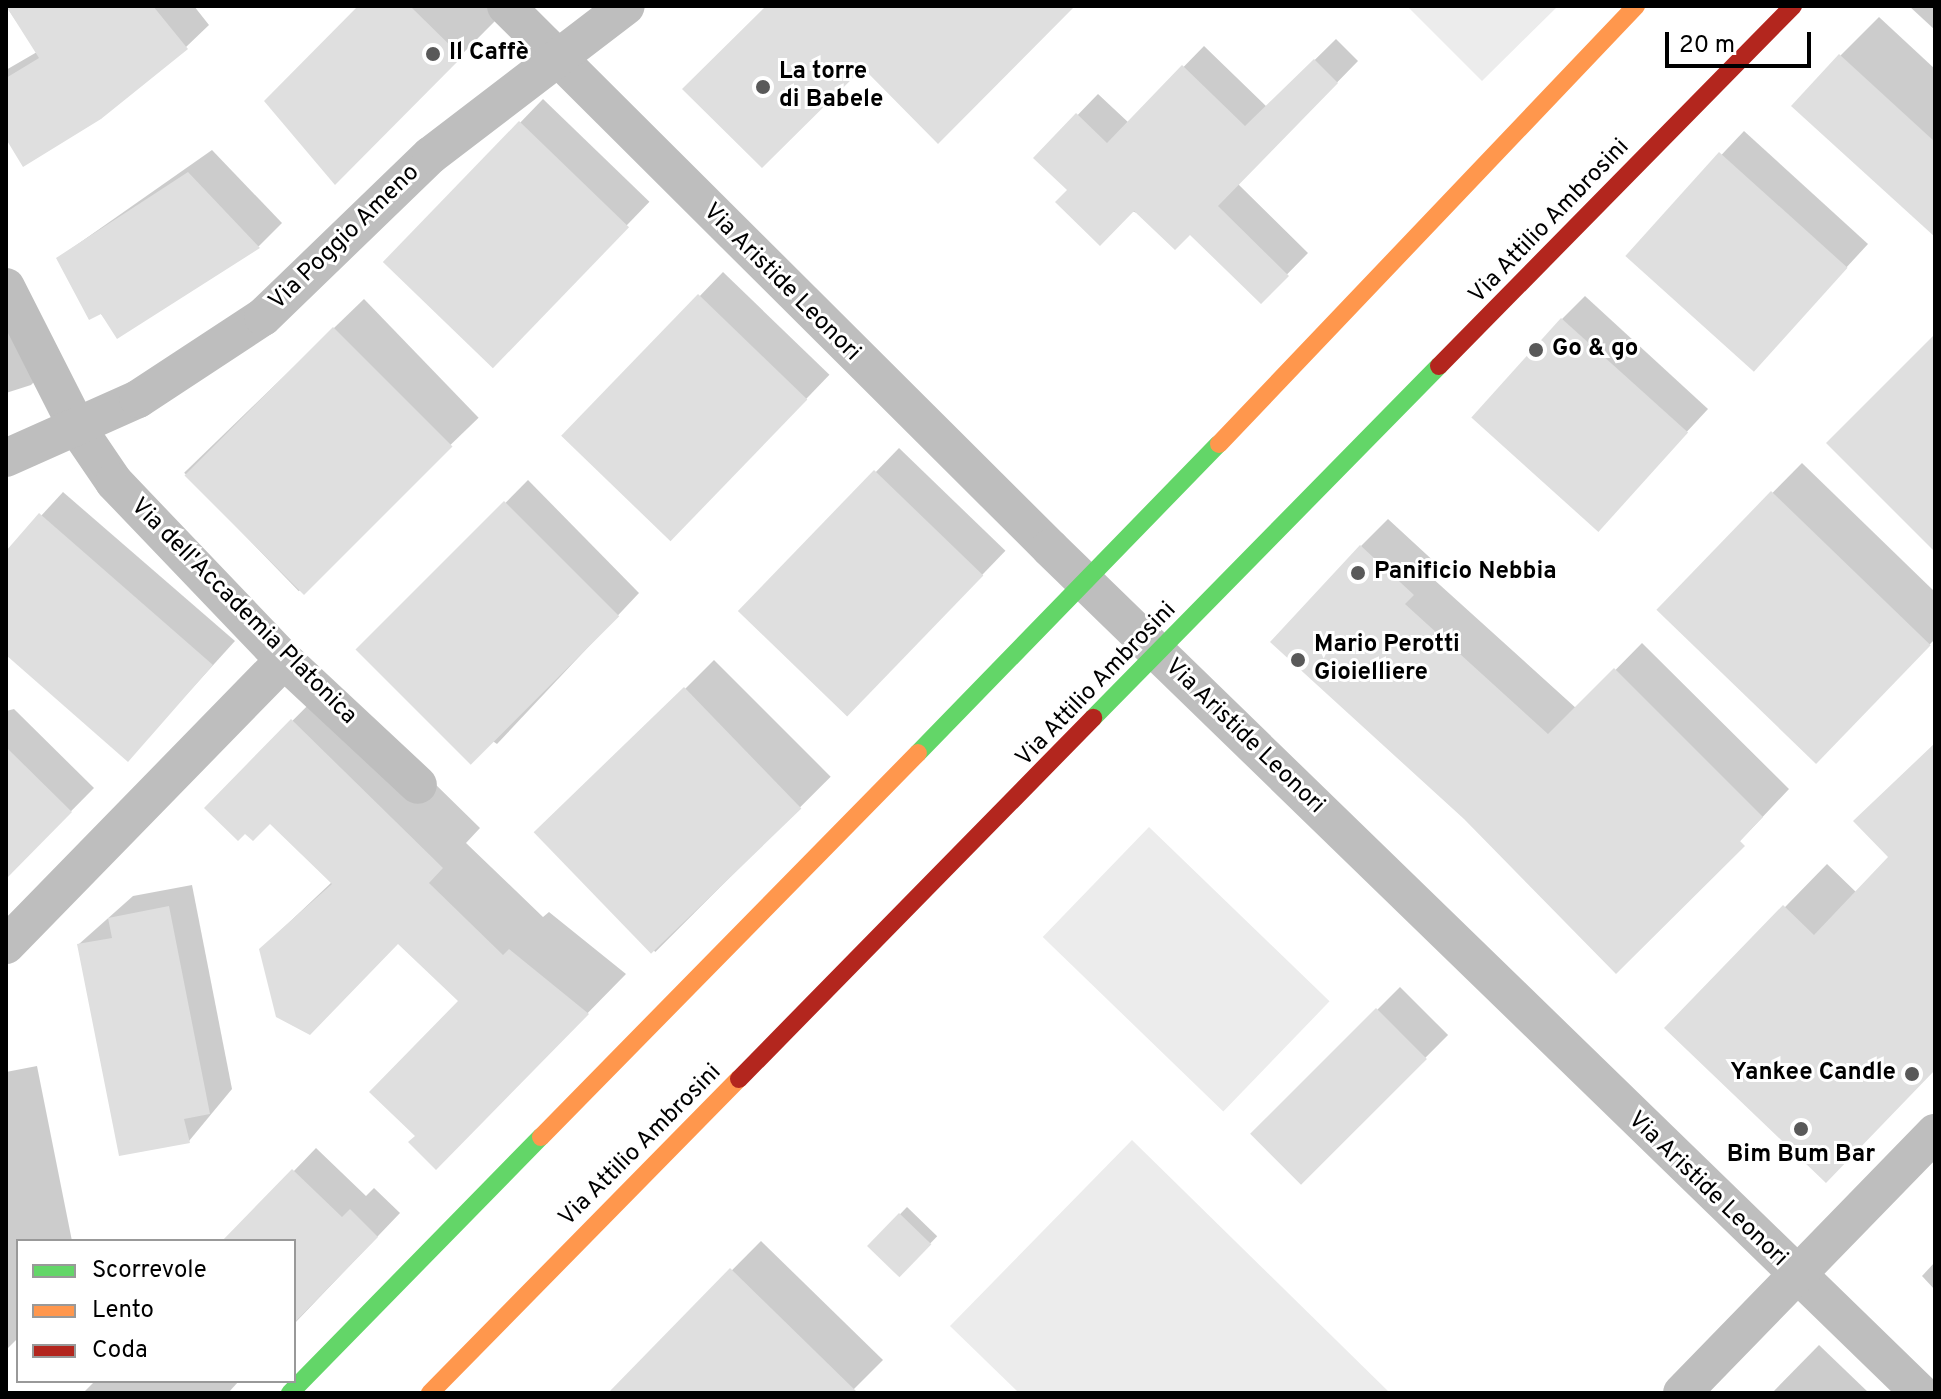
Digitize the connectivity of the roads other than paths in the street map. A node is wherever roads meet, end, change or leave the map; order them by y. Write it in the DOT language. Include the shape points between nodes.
graph roads {
  1 [pos="1636,6"];
  2 [pos="1793,6"];
  3 [pos="622,7"];
  4 [pos="514,9"];
  5 [pos="561,58"];
  6 [pos="6,287"];
  7 [pos="78,429"];
  8 [pos="6,458"];
  9 [pos="1085,582"];
  10 [pos="1159,654"];
  11 [pos="284,660"];
  12 [pos="418,785"];
  13 [pos="6,945"];
  14 [pos="1935,1133"];
  15 [pos="1796,1277"];
  16 [pos="290,1393"];
  17 [pos="430,1393"];
  18 [pos="1682,1393"];
  19 [pos="1920,1393"];
  1 -- 9 [label="street"];
  2 -- 10 [label="street, Via Attilio Ambrosini"];
  3 -- 5 [label="street, Via Poggio Ameno"];
  4 -- 5 [label="street, Via Aristide Leonori"];
  5 -- 7 [label="street, Via Poggio Ameno" via="431,155 263,317"];
  5 -- 9 [label="street, Via Aristide Leonori"];
  6 -- 7 [label="street, Via dell'Accademia Platonica"];
  7 -- 8 [label="street, Via Poggio Ameno"];
  7 -- 11 [label="street, Via dell'Accademia Platonica" via="114,482"];
  9 -- 10 [label="street, Via Aristide Leonori"];
  9 -- 16 [label="street"];
  10 -- 15 [label="street, Via Aristide Leonori"];
  10 -- 17 [label="street, Via Attilio Ambrosini"];
  11 -- 12 [label="street, Via dell'Accademia Platonica"];
  11 -- 13 [label="street"];
  14 -- 15 [label="street"];
  15 -- 18 [label="street"];
  15 -- 19 [label="street, Via Aristide Leonori"];
}
